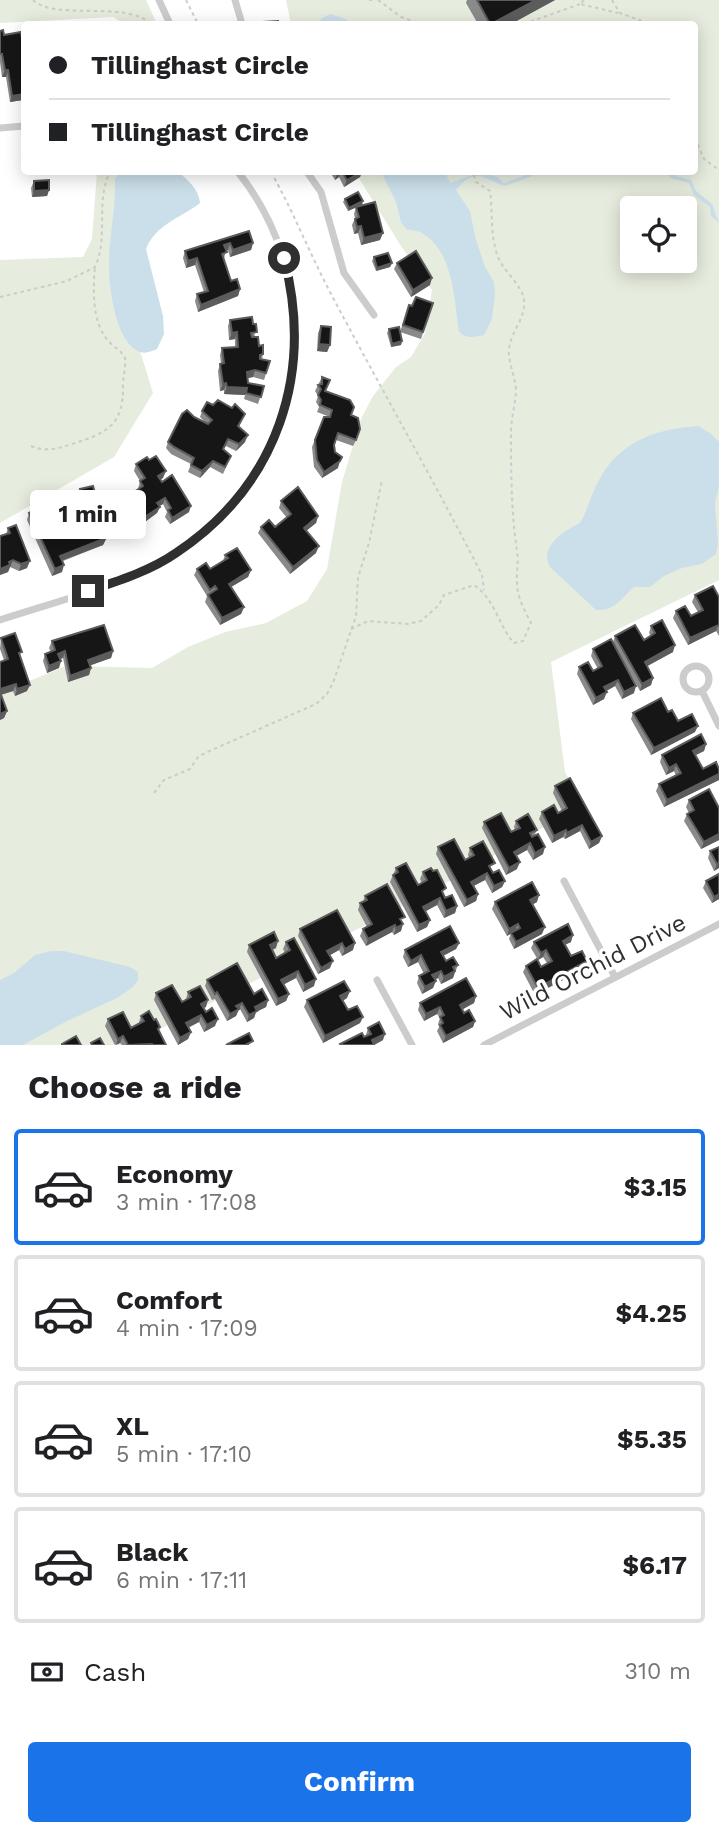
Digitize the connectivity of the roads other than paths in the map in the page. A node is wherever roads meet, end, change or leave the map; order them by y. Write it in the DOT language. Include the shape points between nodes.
graph roads {
  1 [pos="159,0"];
  2 [pos="235,0"];
  3 [pos="169,21"];
  4 [pos="241,21"];
  5 [pos="21,127"];
  6 [pos="0,128"];
  7 [pos="240,175"];
  8 [pos="309,175"];
  9 [pos="374,315"];
  10 [pos="0,620"];
  11 [pos="702,691"];
  12 [pos="719,726"];
  13 [pos="564,881"];
  14 [pos="719,924"];
  15 [pos="615,977"];
  16 [pos="377,981"];
  17 [pos="412,1045"];
  18 [pos="484,1045"];
  1 -- 3 [label="street"];
  2 -- 4 [label="street"];
  5 -- 6 [label="street"];
  7 -- 10 [label="street" via="272,225 293,291 295,359 267,454 229,507 175,554 109,584"];
  8 -- 9 [label="street" via="321,192 344,273"];
  11 -- 12 [label="street"];
  13 -- 15 [label="street"];
  14 -- 15 [label="street, Wild Orchid Drive"];
  15 -- 18 [label="street, Wild Orchid Drive"];
  16 -- 17 [label="street"];
}
